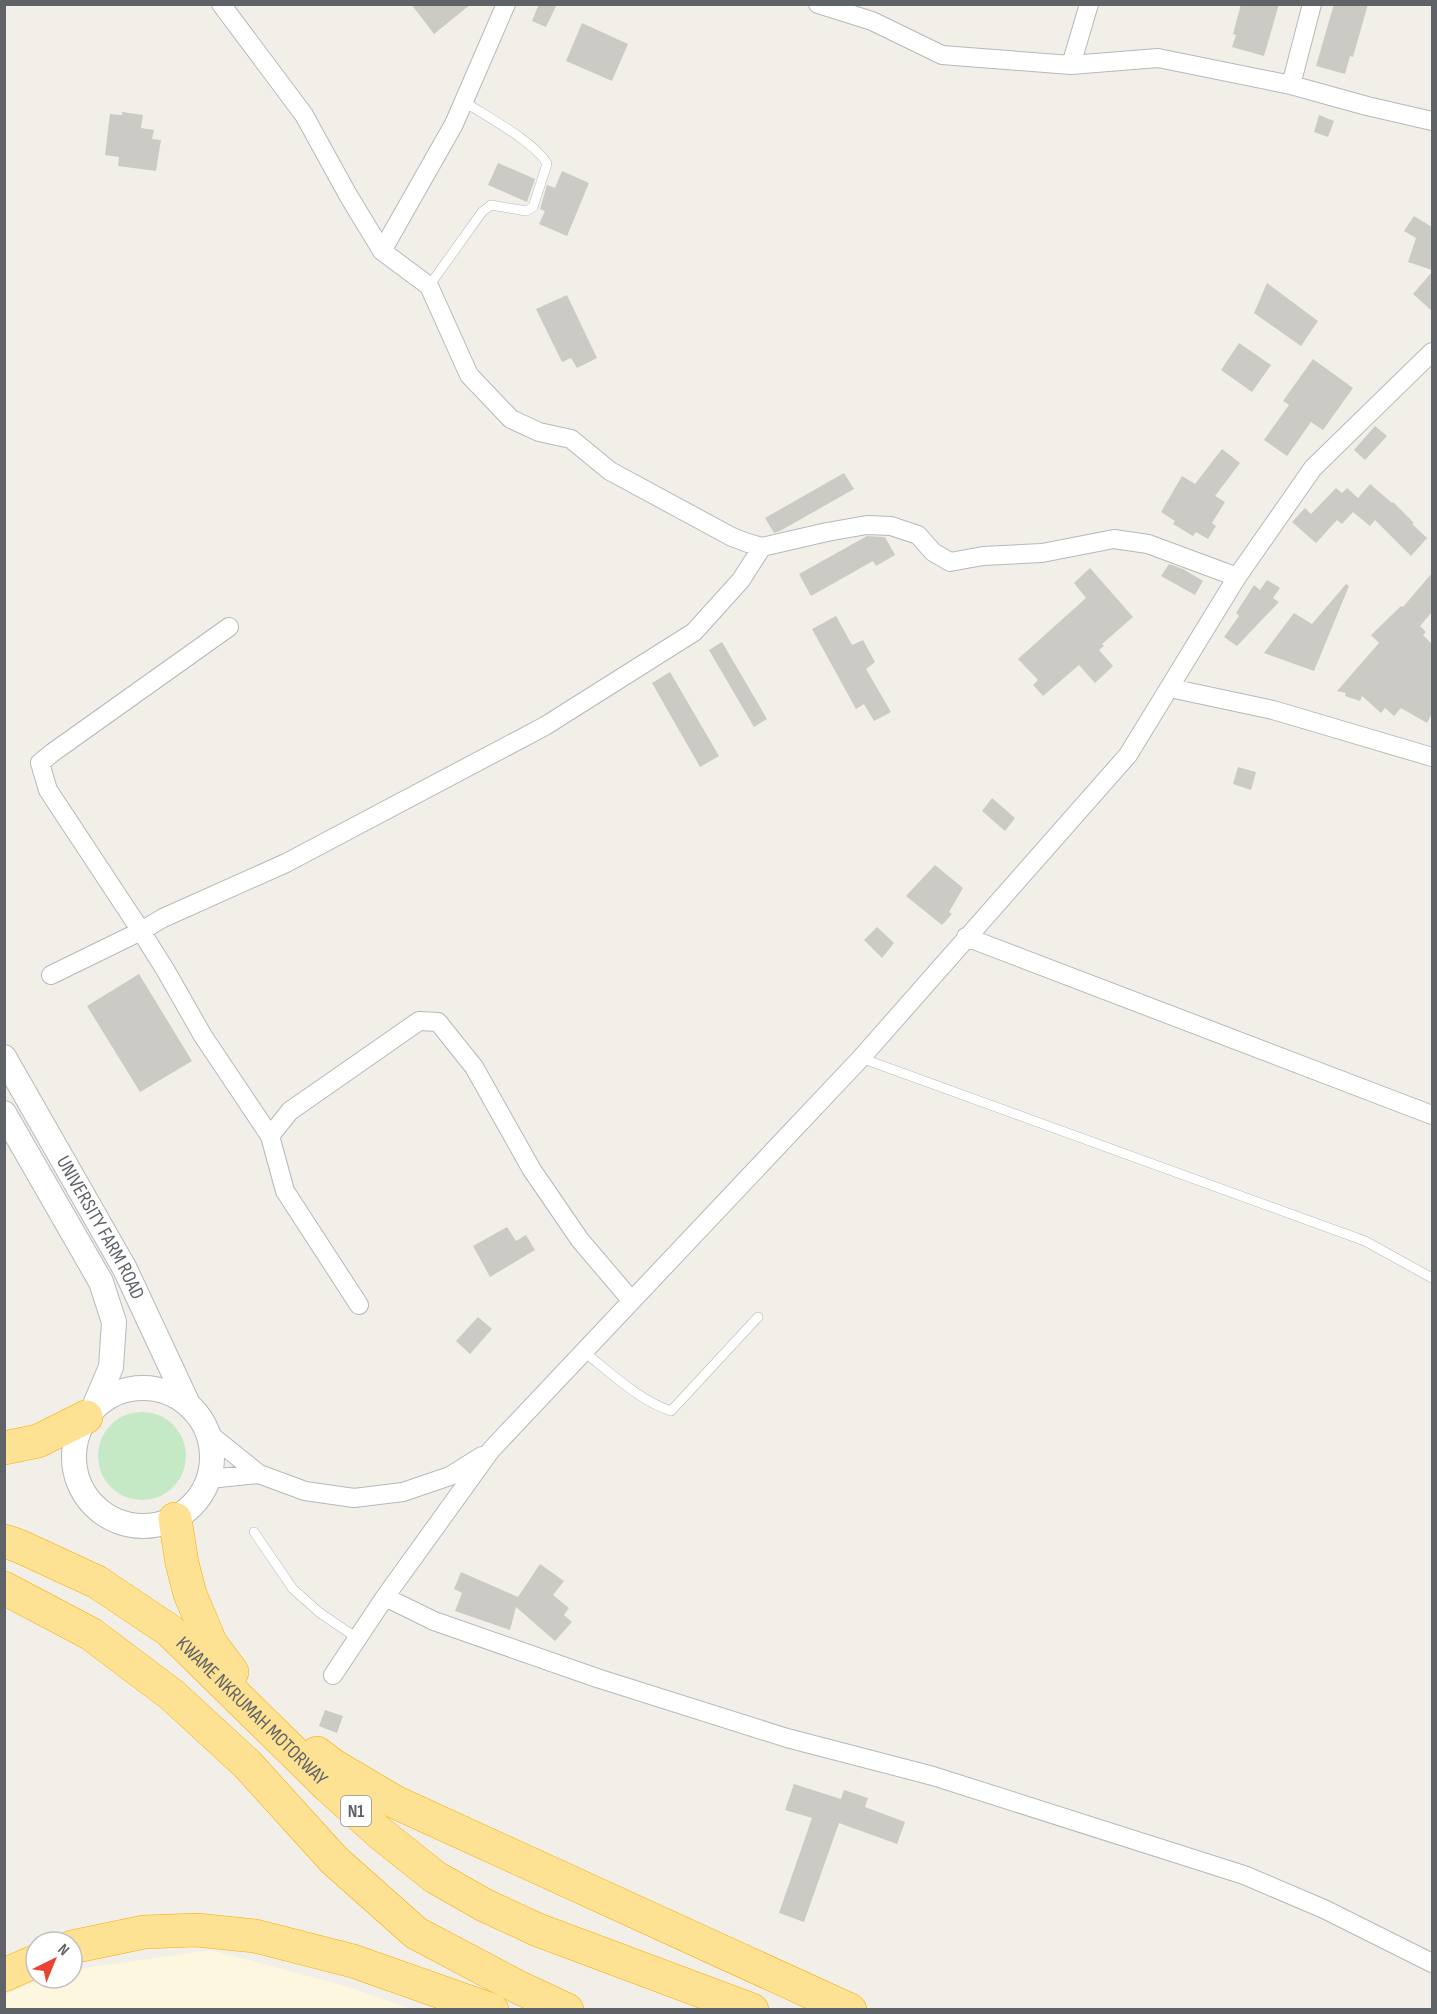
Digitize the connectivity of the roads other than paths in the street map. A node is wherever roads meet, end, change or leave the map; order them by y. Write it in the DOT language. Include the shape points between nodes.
graph roads {
  1 [pos="221,4"];
  2 [pos="506,4"];
  3 [pos="818,4"];
  4 [pos="1089,4"];
  5 [pos="1312,4"];
  6 [pos="874,13"];
  7 [pos="1071,65"];
  8 [pos="1291,85"];
  9 [pos="463,101"];
  10 [pos="1432,121"];
  11 [pos="382,251"];
  12 [pos="429,286"];
  13 [pos="1432,352"];
  14 [pos="762,547"];
  15 [pos="1237,577"];
  16 [pos="229,627"];
  17 [pos="1170,688"];
  18 [pos="1432,757"];
  19 [pos="141,931"];
  20 [pos="966,937"];
  21 [pos="51,975"];
  22 [pos="4,1057"];
  23 [pos="861,1058"];
  24 [pos="4,1113"];
  25 [pos="1432,1115"];
  26 [pos="270,1136"];
  27 [pos="1432,1278"];
  28 [pos="631,1300"];
  29 [pos="359,1305"];
  30 [pos="758,1317"];
  31 [pos="583,1351"];
  32 [pos="188,1404"];
  33 [pos="90,1412"];
  34 [pos="208,1433"];
  35 [pos="4,1448"];
  36 [pos="491,1450"];
  37 [pos="259,1474"];
  38 [pos="209,1479"];
  39 [pos="175,1519"];
  40 [pos="254,1532"];
  41 [pos="4,1541"];
  42 [pos="4,1588"];
  43 [pos="385,1597"];
  44 [pos="357,1638"];
  45 [pos="333,1675"];
  46 [pos="84,1944"];
  47 [pos="1432,1963"];
  48 [pos="24,1967"];
  49 [pos="4,1976"];
  50 [pos="492,2010"];
  51 [pos="567,2010"];
  52 [pos="752,2010"];
  53 [pos="850,2010"];
  1 -- 11 [label="street" via="304,115"];
  2 -- 9 [label="street"];
  3 -- 6 [label="street"];
  4 -- 7 [label="street"];
  5 -- 8 [label="street"];
  6 -- 7 [label="street" via="942,55"];
  7 -- 8 [label="street" via="1158,58"];
  8 -- 10 [label="street"];
  9 -- 11 [label="street" via="454,124"];
  9 -- 12 [label="lane" via="529,145 547,164 533,207 526,211 491,205"];
  11 -- 12 [label="street"];
  12 -- 14 [label="street" via="469,375 511,419 538,432 571,439 609,471 732,537"];
  13 -- 15 [label="street" via="1313,468"];
  14 -- 15 [label="street" via="867,525 891,526 918,535 933,552 950,562 983,556 1042,554 1114,539 1148,544"];
  14 -- 19 [label="street" via="741,580 694,632 545,726 286,864"];
  15 -- 17 [label="street"];
  16 -- 19 [label="street" via="40,763 48,790"];
  17 -- 18 [label="street" via="1273,710"];
  17 -- 20 [label="street" via="1128,755"];
  19 -- 21 [label="street"];
  19 -- 26 [label="street" via="203,1036"];
  20 -- 23 [label="street"];
  20 -- 25 [label="street"];
  22 -- 32 [label="street, UNIVERSITY FARM ROAD" via="125,1269"];
  23 -- 27 [label="lane" via="1365,1241"];
  23 -- 28 [label="street"];
  24 -- 33 [label="street, UNIVERSITY FARM ROAD" via="101,1282 114,1322 111,1367"];
  26 -- 28 [label="street" via="290,1111 419,1021 438,1022 474,1067 532,1170 580,1240"];
  26 -- 29 [label="street" via="285,1191"];
  28 -- 31 [label="street"];
  30 -- 31 [label="lane" via="671,1412 630,1388"];
  31 -- 36 [label="street"];
  32 -- 33 [label="street" via="165,1391 140,1388 115,1393"];
  32 -- 34 [label="street"];
  33 -- 35 [label="highway" via="38,1441"];
  33 -- 39 [label="street" via="74,1446 74,1467 81,1488 94,1506 112,1519 133,1526 154,1526"];
  34 -- 37 [label="street"];
  34 -- 38 [label="street" via="212,1456"];
  36 -- 37 [label="street" via="450,1476 431,1483 403,1492 354,1498 305,1491"];
  36 -- 43 [label="street"];
  37 -- 38 [label="street"];
  38 -- 39 [label="street" via="190,1509"];
  39 -- 53 [label="highway" via="190,1594 211,1644 239,1682 334,1766 395,1802"];
  40 -- 44 [label="lane" via="293,1589"];
  41 -- 52 [label="highway, KWAME NKRUMAH MOTORWAY / N1" via="98,1582 170,1631 329,1787 435,1877 538,1930"];
  42 -- 51 [label="highway, N1" via="91,1634 172,1695 247,1764 334,1860 416,1933"];
  43 -- 44 [label="street"];
  43 -- 47 [label="street" via="434,1621 597,1678 787,1738 933,1776 1244,1875 1324,1909"];
  44 -- 45 [label="street"];
  46 -- 50 [label="highway" via="144,1932 197,1930 255,1936 352,1961"];
  48 -- 49 [label="highway"];
}
